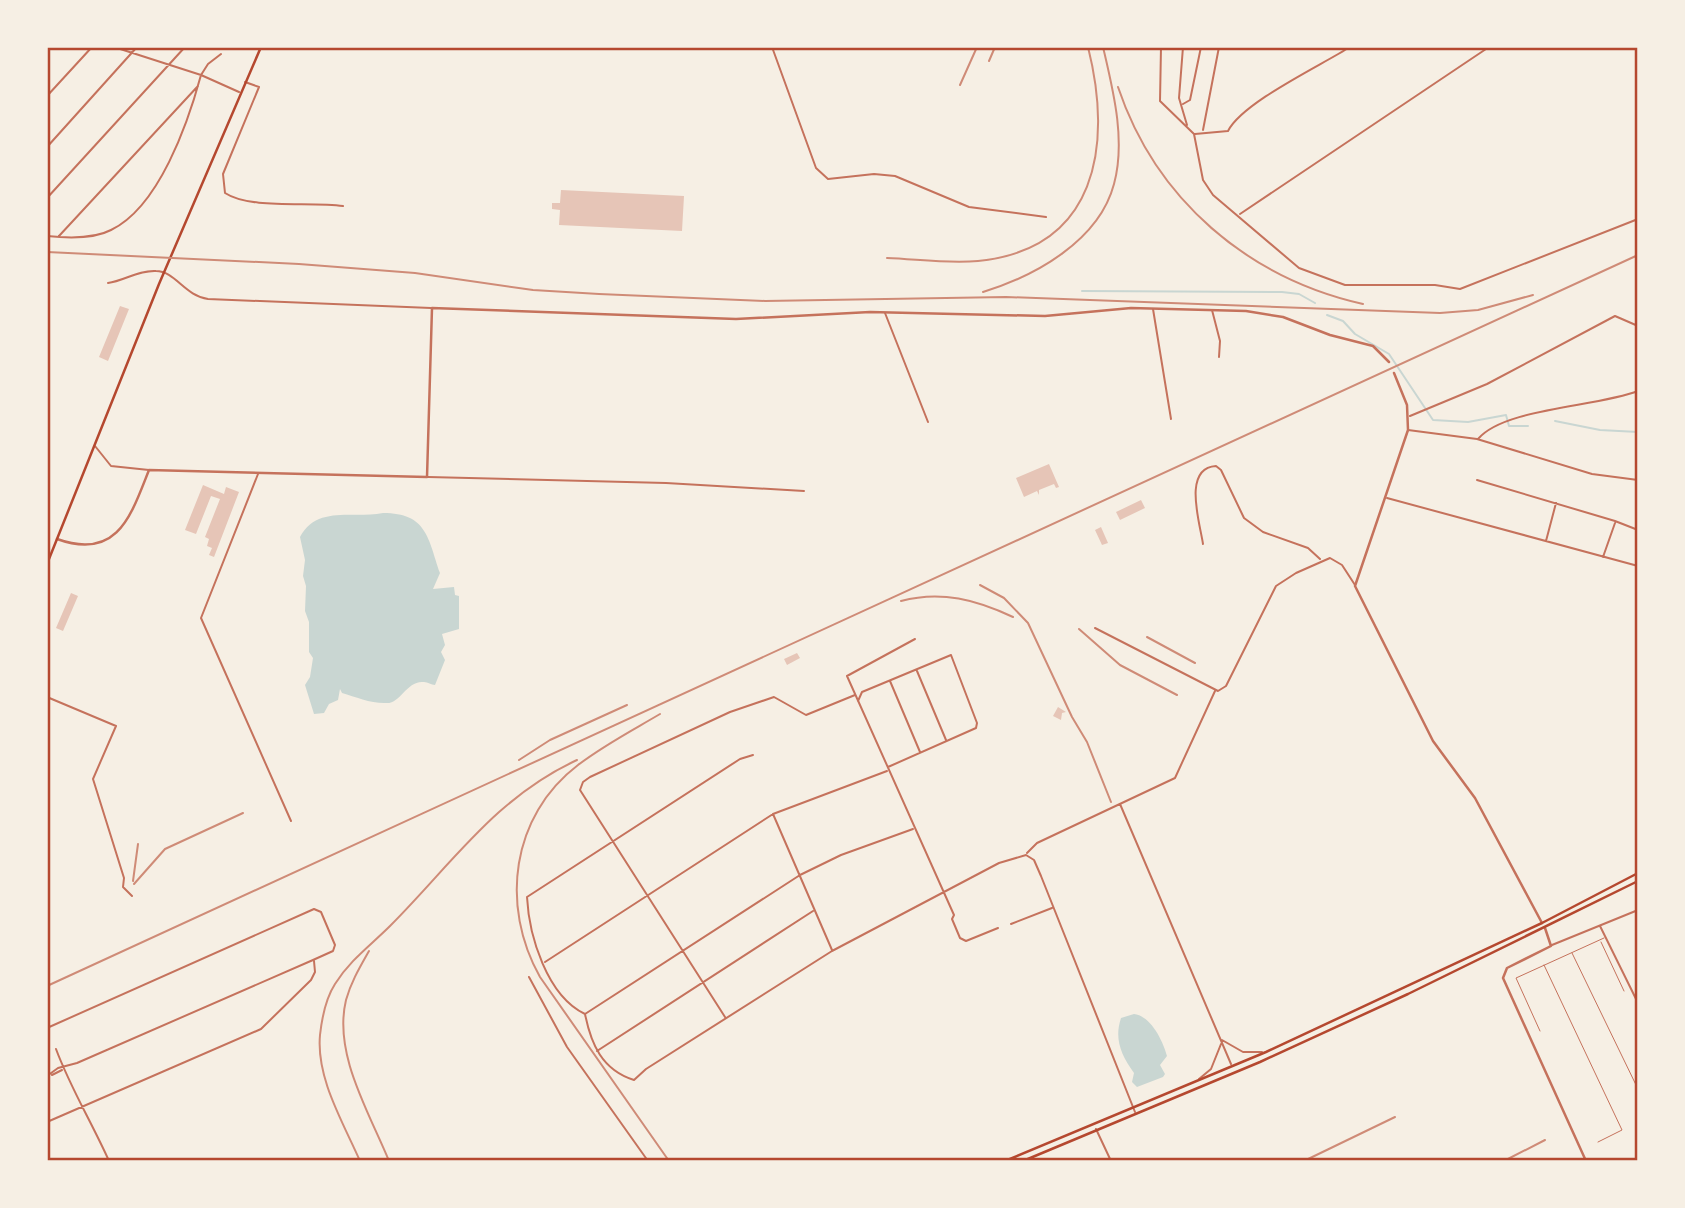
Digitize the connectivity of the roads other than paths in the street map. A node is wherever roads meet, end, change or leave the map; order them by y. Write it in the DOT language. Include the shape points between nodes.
graph roads {
  1 [pos="92,47"];
  2 [pos="114,47"];
  3 [pos="137,47"];
  4 [pos="185,47"];
  5 [pos="261,47"];
  6 [pos="772,47"];
  7 [pos="1161,47"];
  8 [pos="1183,47"];
  9 [pos="1201,47"];
  10 [pos="1219,47"];
  11 [pos="1350,47"];
  12 [pos="1489,47"];
  13 [pos="132,53"];
  14 [pos="221,54"];
  15 [pos="168,65"];
  16 [pos="201,75"];
  17 [pos="245,82"];
  18 [pos="198,85"];
  19 [pos="240,92"];
  20 [pos="47,96"];
  21 [pos="1182,104"];
  22 [pos="1187,126"];
  23 [pos="1203,131"];
  24 [pos="1194,134"];
  25 [pos="47,147"];
  26 [pos="47,198"];
  27 [pos="343,206"];
  28 [pos="1239,215"];
  29 [pos="1046,217"];
  30 [pos="1638,219"];
  31 [pos="47,236"];
  32 [pos="58,237"];
  33 [pos="108,283"];
  34 [pos="1153,308"];
  35 [pos="432,309"];
  36 [pos="1212,310"];
  37 [pos="885,312"];
  38 [pos="1638,326"];
  39 [pos="1219,356"];
  40 [pos="1389,362"];
  41 [pos="1394,373"];
  42 [pos="1638,391"];
  43 [pos="1409,416"];
  44 [pos="1171,419"];
  45 [pos="928,422"];
  46 [pos="1408,430"];
  47 [pos="1477,439"];
  48 [pos="94,446"];
  49 [pos="149,470"];
  50 [pos="259,472"];
  51 [pos="427,477"];
  52 [pos="1477,480"];
  53 [pos="1638,480"];
  54 [pos="804,491"];
  55 [pos="1387,498"];
  56 [pos="1556,503"];
  57 [pos="1615,521"];
  58 [pos="1638,530"];
  59 [pos="57,539"];
  60 [pos="1545,542"];
  61 [pos="1203,544"];
  62 [pos="1603,558"];
  63 [pos="1321,560"];
  64 [pos="47,564"];
  65 [pos="1638,566"];
  66 [pos="1355,586"];
  67 [pos="1095,628"];
  68 [pos="915,639"];
  69 [pos="916,669"];
  70 [pos="890,681"];
  71 [pos="1215,690"];
  72 [pos="855,695"];
  73 [pos="47,697"];
  74 [pos="858,701"];
  75 [pos="947,741"];
  76 [pos="920,753"];
  77 [pos="753,755"];
  78 [pos="888,769"];
  79 [pos="1120,804"];
  80 [pos="773,814"];
  81 [pos="291,821"];
  82 [pos="914,829"];
  83 [pos="611,841"];
  84 [pos="1026,855"];
  85 [pos="1638,873"];
  86 [pos="800,875"];
  87 [pos="1638,881"];
  88 [pos="942,892"];
  89 [pos="132,896"];
  90 [pos="648,898"];
  91 [pos="1053,907"];
  92 [pos="1638,910"];
  93 [pos="813,911"];
  94 [pos="1542,923"];
  95 [pos="1011,924"];
  96 [pos="1600,926"];
  97 [pos="999,928"];
  98 [pos="1545,928"];
  99 [pos="1606,936"];
  100 [pos="1600,940"];
  101 [pos="1551,946"];
  102 [pos="683,948"];
  103 [pos="832,951"];
  104 [pos="1572,952"];
  105 [pos="313,960"];
  106 [pos="544,962"];
  107 [pos="1544,965"];
  108 [pos="529,977"];
  109 [pos="704,983"];
  110 [pos="1624,991"];
  111 [pos="1638,1003"];
  112 [pos="585,1014"];
  113 [pos="726,1018"];
  114 [pos="47,1028"];
  115 [pos="1541,1031"];
  116 [pos="1221,1040"];
  117 [pos="56,1049"];
  118 [pos="596,1052"];
  119 [pos="1266,1052"];
  120 [pos="1231,1067"];
  121 [pos="62,1069"];
  122 [pos="48,1076"];
  123 [pos="1196,1082"];
  124 [pos="1638,1089"];
  125 [pos="1133,1106"];
  126 [pos="82,1107"];
  127 [pos="1136,1113"];
  128 [pos="47,1122"];
  129 [pos="1093,1124"];
  130 [pos="1096,1129"];
  131 [pos="1598,1142"];
  132 [pos="109,1161"];
  133 [pos="648,1161"];
  134 [pos="1005,1161"];
  135 [pos="1023,1161"];
  136 [pos="1111,1161"];
  137 [pos="1587,1161"];
  1 -- 20 [label="street"];
  2 -- 13 [label="street"];
  3 -- 13 [label="street"];
  4 -- 15 [label="street"];
  5 -- 17 [label="main road"];
  6 -- 29 [label="street" via="816,168 828,179 895,176 969,207"];
  7 -- 22 [label="street" via="1160,101"];
  8 -- 21 [label="street"];
  9 -- 21 [label="street" via="1190,100"];
  10 -- 23 [label="street"];
  11 -- 23 [label="street" via="1250,108 1228,131"];
  12 -- 28 [label="street"];
  13 -- 15 [label="street"];
  13 -- 25 [label="street"];
  14 -- 16 [label="street"];
  15 -- 16 [label="street"];
  15 -- 26 [label="street"];
  16 -- 18 [label="street"];
  16 -- 19 [label="street"];
  17 -- 19 [label="main road"];
  17 -- 27 [label="street" via="259,88 223,174 225,193 262,202"];
  18 -- 32 [label="street"];
  18 -- 32 [label="street" via="165,171 148,198 112,230"];
  19 -- 48 [label="main road"];
  21 -- 22 [label="street"];
  22 -- 24 [label="street"];
  23 -- 24 [label="street"];
  24 -- 28 [label="street" via="1206,186"];
  28 -- 30 [label="street" via="1307,272 1345,285 1454,289 1471,287"];
  31 -- 32 [label="street"];
  33 -- 35 [label="street" via="155,270 168,274 199,298"];
  34 -- 36 [label="street"];
  34 -- 37 [label="street" via="1045,316"];
  34 -- 44 [label="street"];
  35 -- 37 [label="street" via="725,319"];
  35 -- 51 [label="street"];
  36 -- 39 [label="street"];
  36 -- 40 [label="street" via="1283,317 1373,346"];
  37 -- 45 [label="street"];
  38 -- 43 [label="street" via="1615,316 1487,384"];
  41 -- 43 [label="street"];
  42 -- 47 [label="street" via="1616,400 1573,404 1503,421"];
  43 -- 46 [label="street"];
  46 -- 47 [label="street"];
  46 -- 55 [label="street"];
  47 -- 53 [label="street" via="1592,474"];
  48 -- 49 [label="street" via="111,467"];
  48 -- 59 [label="main road"];
  49 -- 50 [label="street"];
  49 -- 59 [label="street" via="127,523 117,535 90,544"];
  50 -- 51 [label="street"];
  50 -- 81 [label="street" via="201,618"];
  51 -- 54 [label="street" via="666,482"];
  52 -- 56 [label="street"];
  55 -- 60 [label="street"];
  55 -- 66 [label="street"];
  56 -- 57 [label="street"];
  56 -- 60 [label="street"];
  57 -- 58 [label="street"];
  57 -- 62 [label="street"];
  59 -- 64 [label="main road"];
  60 -- 62 [label="street"];
  61 -- 63 [label="street" via="1195,491 1198,476 1216,466 1244,518 1308,548"];
  62 -- 65 [label="street"];
  63 -- 66 [label="street" via="1338,562"];
  63 -- 71 [label="street" via="1276,586 1226,686"];
  66 -- 94 [label="street" via="1433,741 1475,798"];
  67 -- 71 [label="street"];
  68 -- 72 [label="street" via="847,676"];
  69 -- 70 [label="street"];
  69 -- 75 [label="street"];
  69 -- 75 [label="street" via="951,655 977,723 976,728"];
  70 -- 74 [label="street" via="862,692"];
  70 -- 76 [label="street"];
  71 -- 79 [label="street" via="1175,778"];
  72 -- 74 [label="street"];
  72 -- 83 [label="street" via="806,715 774,697 730,712 590,777 580,790"];
  73 -- 89 [label="street" via="116,726 93,779 123,887"];
  74 -- 78 [label="street"];
  75 -- 76 [label="street"];
  76 -- 78 [label="street"];
  77 -- 83 [label="street"];
  78 -- 80 [label="street"];
  78 -- 82 [label="street"];
  79 -- 84 [label="street" via="1030,847"];
  79 -- 116 [label="street"];
  80 -- 86 [label="street"];
  80 -- 90 [label="street"];
  82 -- 86 [label="street"];
  82 -- 88 [label="street"];
  83 -- 90 [label="street"];
  83 -- 106 [label="street" via="527,897"];
  84 -- 88 [label="street" via="999,863"];
  84 -- 91 [label="street" via="1034,860"];
  85 -- 94 [label="main road"];
  86 -- 93 [label="street"];
  86 -- 102 [label="street"];
  87 -- 98 [label="main road"];
  88 -- 97 [label="street" via="963,941"];
  88 -- 103 [label="street"];
  90 -- 102 [label="street"];
  90 -- 106 [label="street"];
  91 -- 95 [label="street"];
  91 -- 125 [label="street"];
  92 -- 96 [label="street"];
  93 -- 103 [label="street"];
  93 -- 109 [label="street"];
  94 -- 98 [label="main road"];
  94 -- 119 [label="main road"];
  96 -- 99 [label="street"];
  96 -- 101 [label="street"];
  98 -- 101 [label="street"];
  98 -- 127 [label="main road" via="1284,1051"];
  99 -- 100 [label="lane"];
  99 -- 111 [label="street"];
  100 -- 104 [label="lane"];
  100 -- 110 [label="lane"];
  101 -- 137 [label="street" via="1507,968 1503,978"];
  102 -- 109 [label="street"];
  102 -- 112 [label="street"];
  103 -- 113 [label="street"];
  104 -- 107 [label="lane"];
  104 -- 124 [label="lane"];
  105 -- 114 [label="street" via="335,948 321,912 314,909"];
  105 -- 121 [label="street"];
  105 -- 126 [label="street" via="314,976 261,1029"];
  106 -- 112 [label="street" via="555,989"];
  107 -- 115 [label="lane" via="1516,978"];
  107 -- 131 [label="lane" via="1622,1130"];
  108 -- 133 [label="street" via="567,1047"];
  109 -- 113 [label="street"];
  109 -- 118 [label="street"];
  112 -- 118 [label="street"];
  113 -- 118 [label="street" via="634,1080 623,1077"];
  116 -- 119 [label="street" via="1243,1052"];
  116 -- 120 [label="street"];
  116 -- 123 [label="street" via="1219,1056"];
  117 -- 121 [label="street"];
  119 -- 120 [label="main road"];
  120 -- 123 [label="main road"];
  121 -- 122 [label="street"];
  121 -- 126 [label="street"];
  123 -- 125 [label="main road"];
  125 -- 127 [label="street"];
  125 -- 129 [label="main road"];
  126 -- 128 [label="street"];
  126 -- 132 [label="street"];
  127 -- 130 [label="main road"];
  129 -- 130 [label="main road"];
  129 -- 134 [label="main road"];
  130 -- 135 [label="main road"];
  130 -- 136 [label="street"];
}
